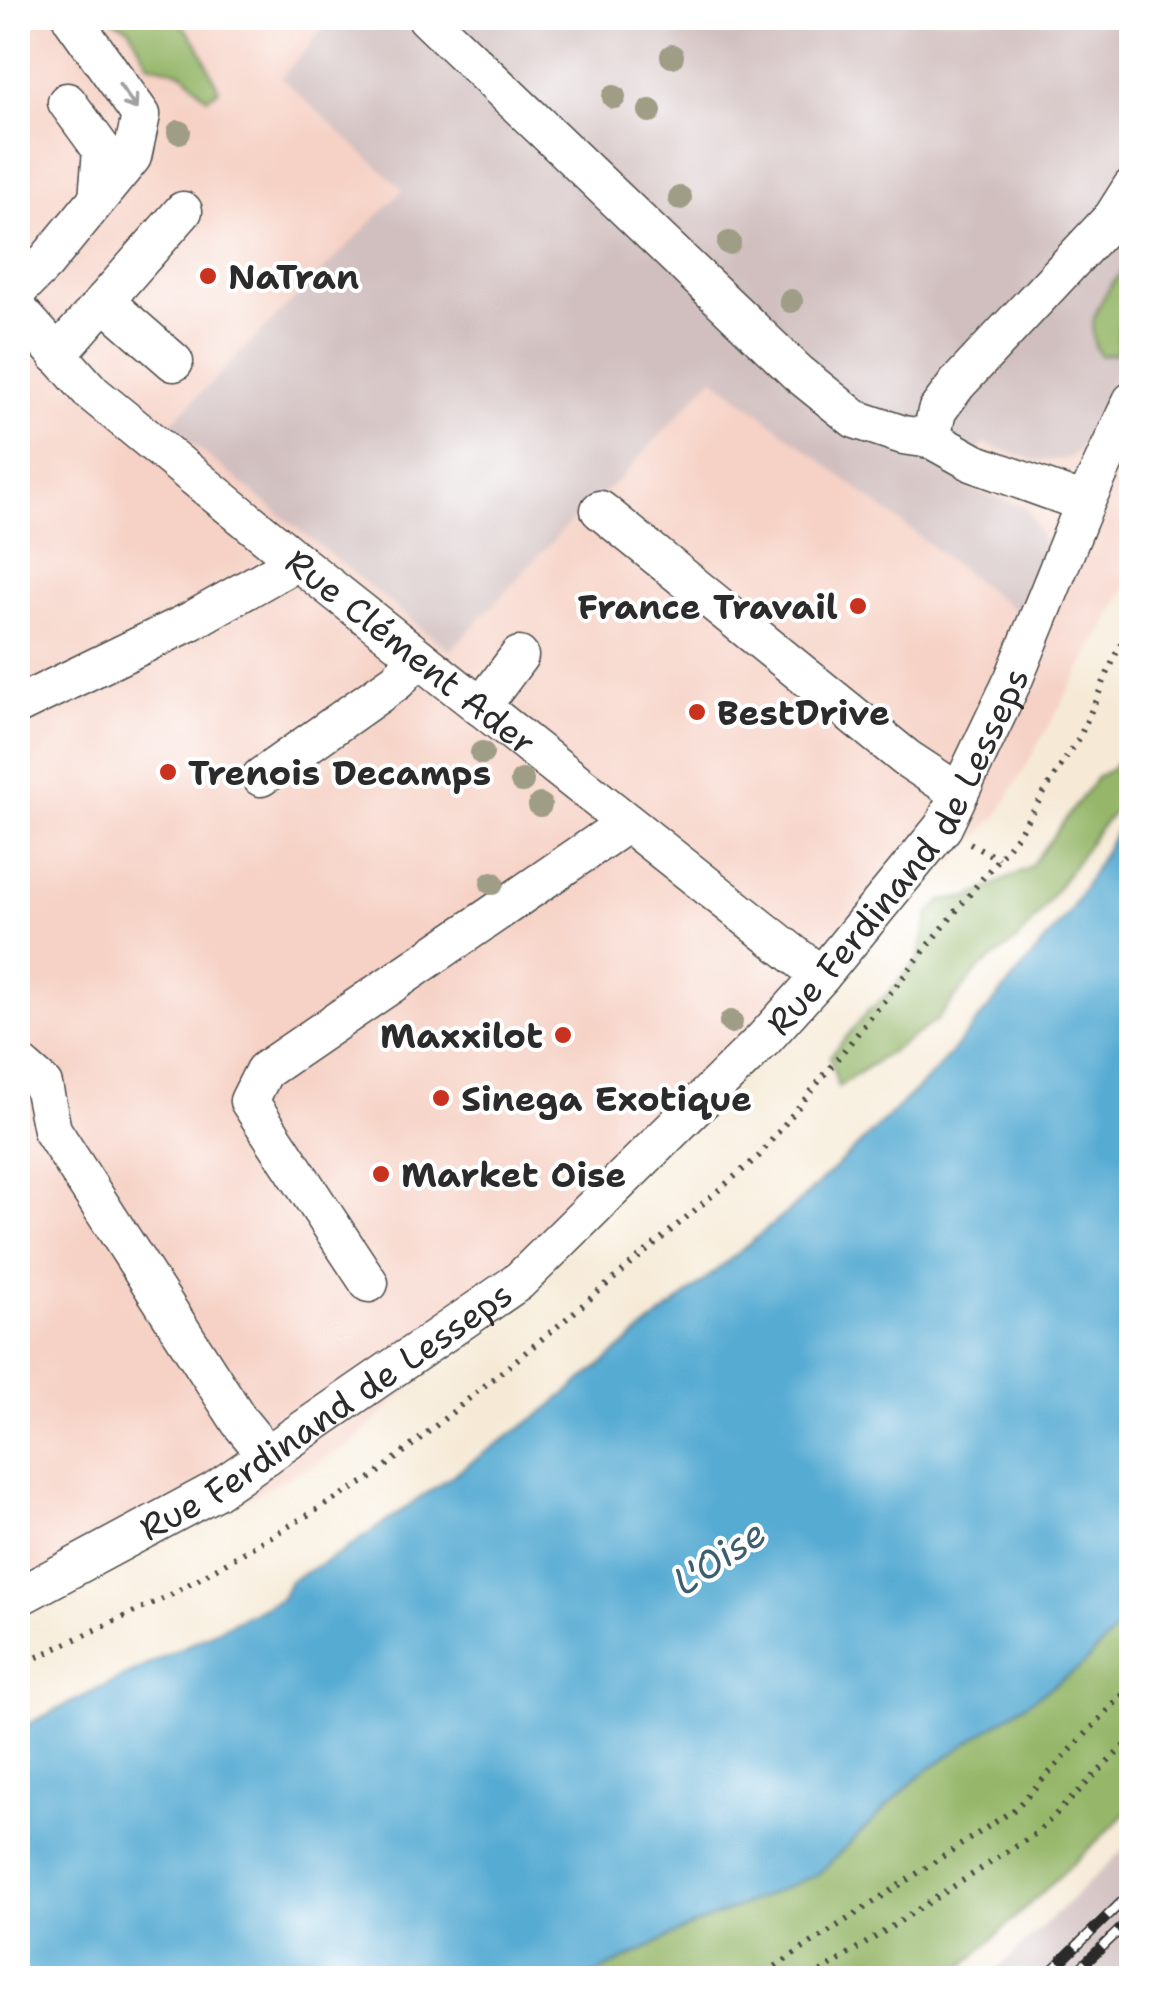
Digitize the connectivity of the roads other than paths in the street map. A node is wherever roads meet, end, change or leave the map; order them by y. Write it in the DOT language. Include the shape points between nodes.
graph roads {
  1 [pos="72,18"];
  2 [pos="427,18"];
  3 [pos="67,102"];
  4 [pos="1132,187"];
  5 [pos="98,198"];
  6 [pos="183,212"];
  7 [pos="18,290"];
  8 [pos="104,301"];
  9 [pos="18,310"];
  10 [pos="57,355"];
  11 [pos="174,362"];
  12 [pos="1132,401"];
  13 [pos="930,439"];
  14 [pos="1085,503"];
  15 [pos="600,510"];
  16 [pos="297,560"];
  17 [pos="519,656"];
  18 [pos="418,657"];
  19 [pos="18,705"];
  20 [pos="481,707"];
  21 [pos="261,777"];
  22 [pos="959,793"];
  23 [pos="627,823"];
  24 [pos="821,976"];
  25 [pos="18,1062"];
  26 [pos="369,1283"];
  27 [pos="267,1455"];
  28 [pos="18,1597"];
  1 -- 5 [label="street, one-way" via="140,116 132,157"];
  2 -- 13 [label="street" via="798,374 854,419"];
  3 -- 5 [label="street" via="102,150"];
  4 -- 13 [label="street" via="1114,217 957,384 937,410"];
  5 -- 7 [label="street"];
  6 -- 8 [label="street"];
  8 -- 10 [label="street"];
  8 -- 11 [label="street"];
  9 -- 10 [label="street, Rue Clément Ader"];
  10 -- 16 [label="street, Rue Clément Ader" via="92,393"];
  12 -- 14 [label="street, Rue Ferdinand de Lesseps"];
  13 -- 14 [label="street" via="974,463"];
  14 -- 22 [label="street, Rue Ferdinand de Lesseps"];
  15 -- 22 [label="street" via="906,758"];
  16 -- 18 [label="street, Rue Clément Ader"];
  16 -- 19 [label="street" via="191,621"];
  17 -- 20 [label="street"];
  18 -- 20 [label="street, Rue Clément Ader"];
  18 -- 21 [label="street" via="397,682"];
  20 -- 23 [label="street, Rue Clément Ader"];
  22 -- 24 [label="street, Rue Ferdinand de Lesseps" via="943,827"];
  23 -- 24 [label="street, Rue Clément Ader"];
  23 -- 26 [label="street" via="264,1071 249,1101"];
  24 -- 27 [label="street, Rue Ferdinand de Lesseps" via="518,1282"];
  25 -- 27 [label="street" via="43,1084 52,1130"];
  27 -- 28 [label="street, Rue Ferdinand de Lesseps" via="215,1491"];
}
